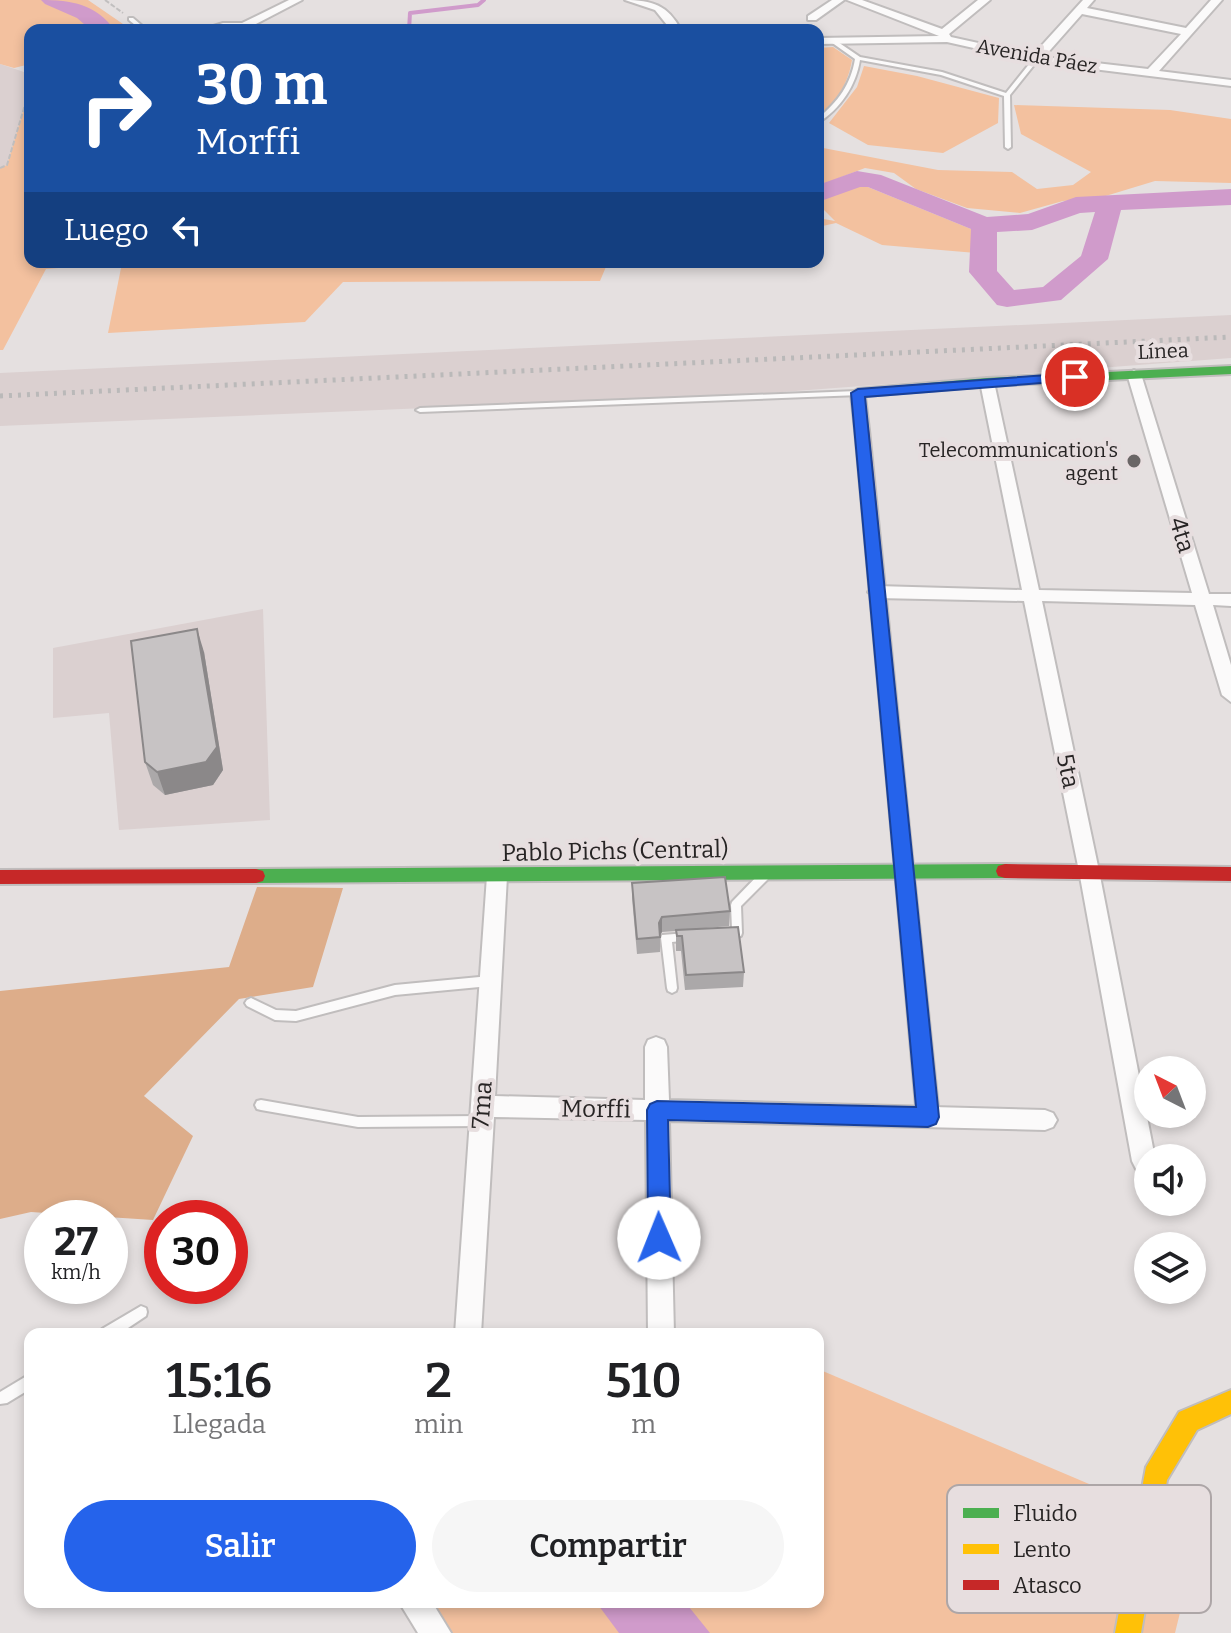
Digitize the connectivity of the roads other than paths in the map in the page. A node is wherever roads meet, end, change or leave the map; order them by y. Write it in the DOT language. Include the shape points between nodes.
graph roads {
  1 [pos="297,0"];
  2 [pos="630,0"];
  3 [pos="839,0"];
  4 [pos="852,0"];
  5 [pos="985,0"];
  6 [pos="1089,0"];
  7 [pos="1217,0"];
  8 [pos="1080,10"];
  9 [pos="812,18"];
  10 [pos="131,19"];
  11 [pos="137,24"];
  12 [pos="254,24"];
  13 [pos="673,24"];
  14 [pos="1188,32"];
  15 [pos="945,36"];
  16 [pos="824,41"];
  17 [pos="833,41"];
  18 [pos="858,58"];
  19 [pos="1036,59"];
  20 [pos="1152,72"];
  21 [pos="1231,83"];
  22 [pos="1007,95"];
  23 [pos="824,115"];
  24 [pos="1008,147"];
  25 [pos="1231,370"];
  26 [pos="1134,374"];
  27 [pos="987,382"];
  28 [pos="858,393"];
  29 [pos="420,410"];
  30 [pos="877,592"];
  31 [pos="1032,596"];
  32 [pos="1202,599"];
  33 [pos="1231,600"];
  34 [pos="1231,695"];
  35 [pos="1089,871"];
  36 [pos="767,873"];
  37 [pos="904,874"];
  38 [pos="1231,874"];
  39 [pos="497,876"];
  40 [pos="0,877"];
  41 [pos="722,934"];
  42 [pos="694,936"];
  43 [pos="490,981"];
  44 [pos="672,988"];
  45 [pos="251,1003"];
  46 [pos="656,1047"];
  47 [pos="261,1105"];
  48 [pos="657,1110"];
  49 [pos="482,1114"];
  50 [pos="928,1117"];
  51 [pos="1045,1120"];
  52 [pos="1141,1144"];
  53 [pos="141,1312"];
  54 [pos="116,1328"];
  55 [pos="468,1328"];
  56 [pos="661,1328"];
  57 [pos="24,1385"];
  58 [pos="24,1393"];
  59 [pos="1,1399"];
  60 [pos="1231,1402"];
  61 [pos="1153,1485"];
  62 [pos="418,1608"];
  63 [pos="1131,1613"];
  64 [pos="436,1633"];
  65 [pos="1128,1633"];
  1 -- 12 [label="street"];
  2 -- 13 [label="street" via="660,8"];
  3 -- 9 [label="street"];
  4 -- 15 [label="street, Avenida Páez"];
  5 -- 15 [label="street"];
  6 -- 8 [label="street"];
  7 -- 14 [label="street"];
  8 -- 14 [label="street"];
  8 -- 19 [label="street"];
  10 -- 11 [label="lane"];
  14 -- 20 [label="street"];
  15 -- 17 [label="street"];
  15 -- 19 [label="street, Avenida Páez"];
  16 -- 17 [label="street"];
  17 -- 18 [label="lane"];
  18 -- 22 [label="lane" via="942,74"];
  18 -- 23 [label="lane" via="847,92"];
  19 -- 20 [label="street, Avenida Páez"];
  19 -- 22 [label="lane"];
  20 -- 21 [label="street, Avenida Páez"];
  22 -- 24 [label="lane"];
  25 -- 26 [label="street, Línea"];
  26 -- 27 [label="street, Línea"];
  26 -- 32 [label="street, 4ta"];
  27 -- 28 [label="street, Línea"];
  27 -- 31 [label="street, 5ta"];
  28 -- 29 [label="lane"];
  28 -- 30 [label="street"];
  30 -- 31 [label="street"];
  30 -- 37 [label="street"];
  31 -- 32 [label="street"];
  31 -- 35 [label="street, 5ta"];
  32 -- 33 [label="street"];
  32 -- 34 [label="street, 4ta"];
  35 -- 37 [label="street, Pablo Pichs (Central)"];
  35 -- 38 [label="street, Pablo Pichs (Central)"];
  35 -- 52 [label="street, 5ta"];
  36 -- 37 [label="street, Pablo Pichs (Central)"];
  36 -- 39 [label="street, Pablo Pichs (Central)"];
  36 -- 41 [label="lane" via="736,905 737,933"];
  37 -- 50 [label="street"];
  39 -- 40 [label="street, Pablo Pichs (Central)"];
  39 -- 43 [label="street, 7ma"];
  42 -- 44 [label="lane" via="666,938"];
  43 -- 45 [label="lane" via="395,990 296,1016 275,1015"];
  43 -- 49 [label="street, 7ma"];
  46 -- 48 [label="street"];
  47 -- 49 [label="lane" via="358,1122"];
  48 -- 49 [label="street, Morffi"];
  48 -- 50 [label="street, Morffi"];
  48 -- 56 [label="street"];
  49 -- 55 [label="street, 7ma"];
  50 -- 51 [label="street, Morffi"];
  53 -- 54 [label="lane"];
  57 -- 59 [label="lane"];
  58 -- 59 [label="lane"];
  60 -- 61 [label="street" via="1188,1421"];
  62 -- 64 [label="street"];
  63 -- 65 [label="street"];
}
